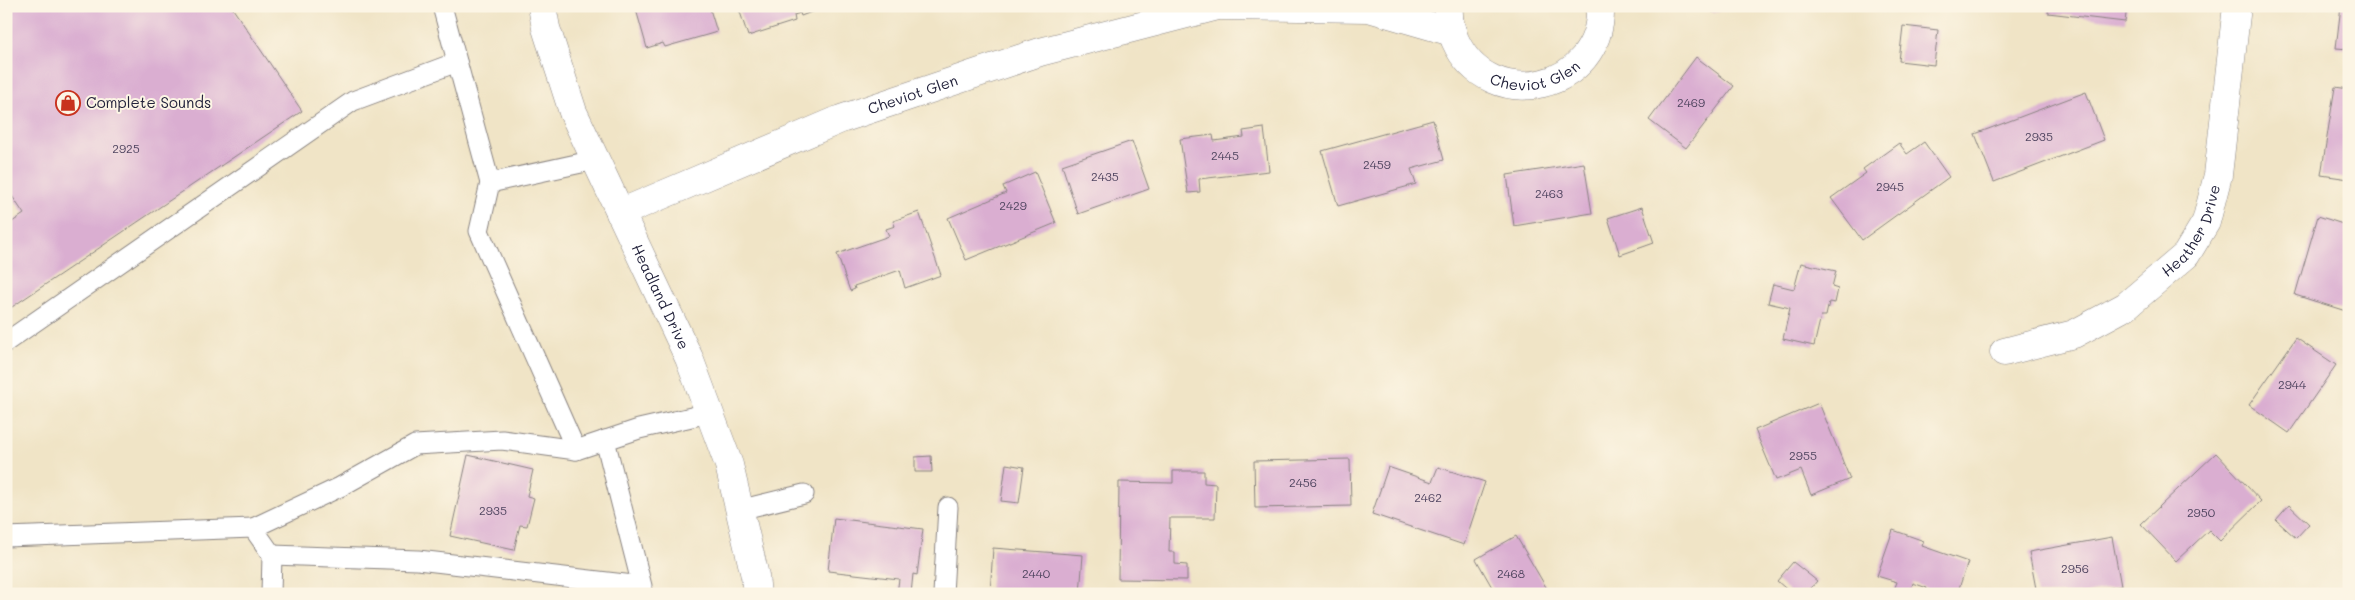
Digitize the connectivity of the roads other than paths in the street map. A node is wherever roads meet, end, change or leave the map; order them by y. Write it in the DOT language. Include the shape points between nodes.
graph roads {
  1 [pos="442,6"];
  2 [pos="542,6"];
  3 [pos="1220,6"];
  4 [pos="1600,6"];
  5 [pos="2237,6"];
  6 [pos="1450,19"];
  7 [pos="457,62"];
  8 [pos="595,160"];
  9 [pos="490,183"];
  10 [pos="620,213"];
  11 [pos="6,342"];
  12 [pos="2004,352"];
  13 [pos="709,413"];
  14 [pos="604,440"];
  15 [pos="576,450"];
  16 [pos="804,494"];
  17 [pos="948,507"];
  18 [pos="739,510"];
  19 [pos="254,528"];
  20 [pos="6,537"];
  21 [pos="272,555"];
  22 [pos="271,594"];
  23 [pos="757,594"];
  24 [pos="943,594"];
  1 -- 7 [label="lane"];
  2 -- 8 [label="street, Headland Drive" via="573,112"];
  3 -- 6 [label="street, Cheviot Glen" via="1369,8"];
  3 -- 10 [label="street, Cheviot Glen" via="1040,52 841,119"];
  4 -- 6 [label="street, Cheviot Glen" via="1595,38 1580,63 1564,75 1526,87 1506,85 1472,65 1460,50"];
  5 -- 12 [label="street, Heather Drive" via="2218,175 2206,222 2186,254 2126,306 2074,334"];
  7 -- 9 [label="lane"];
  7 -- 11 [label="lane" via="353,101"];
  8 -- 9 [label="lane"];
  8 -- 10 [label="street, Headland Drive"];
  9 -- 15 [label="lane" via="479,231"];
  10 -- 13 [label="street, Headland Drive" via="689,358"];
  13 -- 14 [label="lane"];
  13 -- 18 [label="street, Headland Drive" via="729,465"];
  14 -- 15 [label="lane"];
  14 -- 21 [label="lane" via="642,586 418,560"];
  15 -- 19 [label="lane" via="502,440 415,445 340,487"];
  16 -- 18 [label="lane"];
  17 -- 24 [label="lane"];
  18 -- 23 [label="street, Headland Drive"];
  19 -- 20 [label="lane"];
  19 -- 21 [label="lane"];
  21 -- 22 [label="lane"];
}
